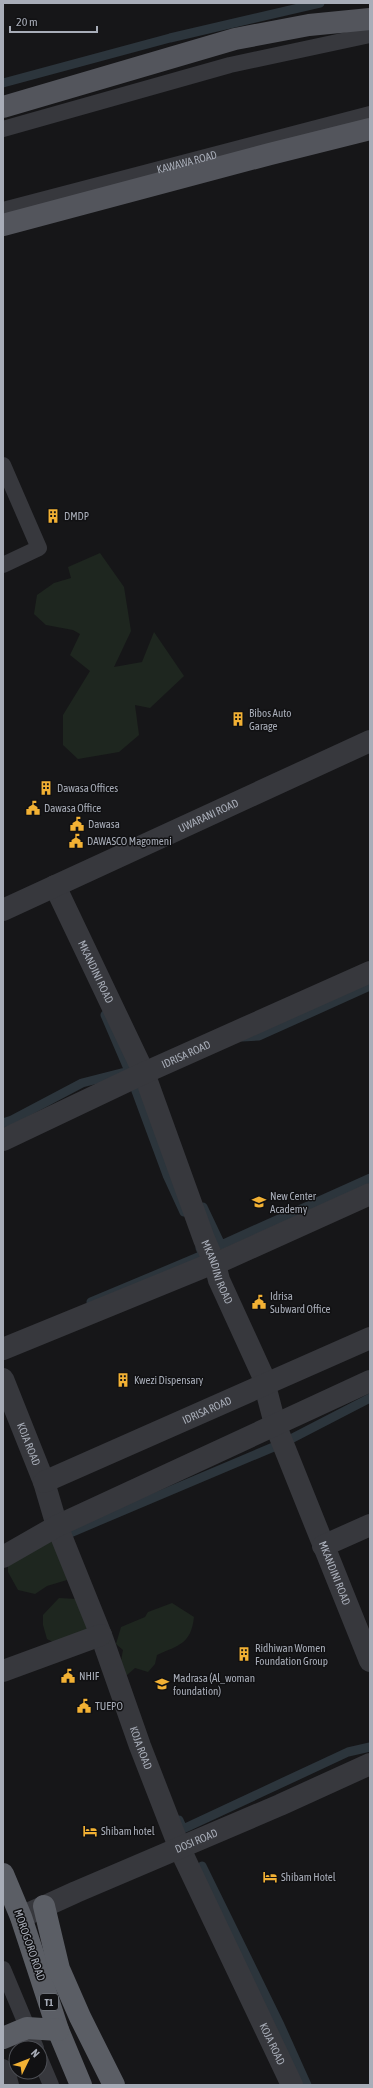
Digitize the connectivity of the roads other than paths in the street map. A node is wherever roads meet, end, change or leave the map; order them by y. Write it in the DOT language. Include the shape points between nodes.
graph roads {
  1 [pos="370,19"];
  2 [pos="370,35"];
  3 [pos="3,107"];
  4 [pos="370,114"];
  5 [pos="3,129"];
  6 [pos="370,129"];
  7 [pos="3,210"];
  8 [pos="3,225"];
  9 [pos="3,465"];
  10 [pos="3,565"];
  11 [pos="370,741"];
  12 [pos="55,886"];
  13 [pos="3,910"];
  14 [pos="370,972"];
  15 [pos="144,1073"];
  16 [pos="3,1140"];
  17 [pos="370,1194"];
  18 [pos="215,1264"];
  19 [pos="370,1338"];
  20 [pos="3,1349"];
  21 [pos="3,1379"];
  22 [pos="370,1381"];
  23 [pos="266,1383"];
  24 [pos="275,1424"];
  25 [pos="44,1482"];
  26 [pos="370,1525"];
  27 [pos="57,1526"];
  28 [pos="323,1546"];
  29 [pos="3,1557"];
  30 [pos="101,1635"];
  31 [pos="370,1661"];
  32 [pos="3,1671"];
  33 [pos="370,1764"];
  34 [pos="180,1849"];
  35 [pos="3,1874"];
  36 [pos="44,1906"];
  37 [pos="21,1917"];
  38 [pos="3,1969"];
  39 [pos="58,2030"];
  40 [pos="3,2038"];
  41 [pos="32,2038"];
  42 [pos="3,2067"];
  43 [pos="12,2085"];
  44 [pos="80,2085"];
  45 [pos="114,2085"];
  46 [pos="292,2085"];
  1 -- 3 [label="main road" via="309,25 236,39"];
  2 -- 5 [label="lane" via="230,65"];
  4 -- 7 [label="lane, KAWAWA ROAD"];
  6 -- 8 [label="main road, KAWAWA ROAD"];
  9 -- 10 [label="lane" via="39,548"];
  11 -- 12 [label="street, UWARANI ROAD"];
  12 -- 13 [label="street, UWARANI ROAD"];
  12 -- 15 [label="street, MKANDINI ROAD"];
  14 -- 15 [label="street, IDRISA ROAD"];
  15 -- 16 [label="street, IDRISA ROAD"];
  15 -- 18 [label="street, MKANDINI ROAD"];
  17 -- 18 [label="street"];
  18 -- 20 [label="street"];
  18 -- 23 [label="street, MKANDINI ROAD" via="219,1280"];
  19 -- 23 [label="street, IDRISA ROAD"];
  21 -- 25 [label="street, KOJA ROAD"];
  22 -- 24 [label="street"];
  23 -- 24 [label="street, MKANDINI ROAD"];
  23 -- 25 [label="street, IDRISA ROAD"];
  24 -- 27 [label="street"];
  24 -- 28 [label="street, MKANDINI ROAD"];
  25 -- 27 [label="street, KOJA ROAD"];
  26 -- 28 [label="street"];
  27 -- 29 [label="street"];
  27 -- 30 [label="street, KOJA ROAD"];
  28 -- 31 [label="street, MKANDINI ROAD"];
  30 -- 32 [label="street"];
  30 -- 34 [label="street, KOJA ROAD"];
  33 -- 34 [label="street, DOSI ROAD"];
  34 -- 36 [label="street, DOSI ROAD"];
  34 -- 46 [label="street, KOJA ROAD"];
  35 -- 37 [label="highway, MOROGORO ROAD / T1"];
  36 -- 37 [label="street, DOSI ROAD"];
  36 -- 45 [label="highway" via="59,1969"];
  37 -- 39 [label="highway, MOROGORO ROAD / T1"];
  38 -- 41 [label="lane"];
  39 -- 41 [label="highway"];
  39 -- 44 [label="highway, MOROGORO ROAD / T1"];
  40 -- 41 [label="highway"];
  42 -- 43 [label="lane" via="7,2070"];
}
